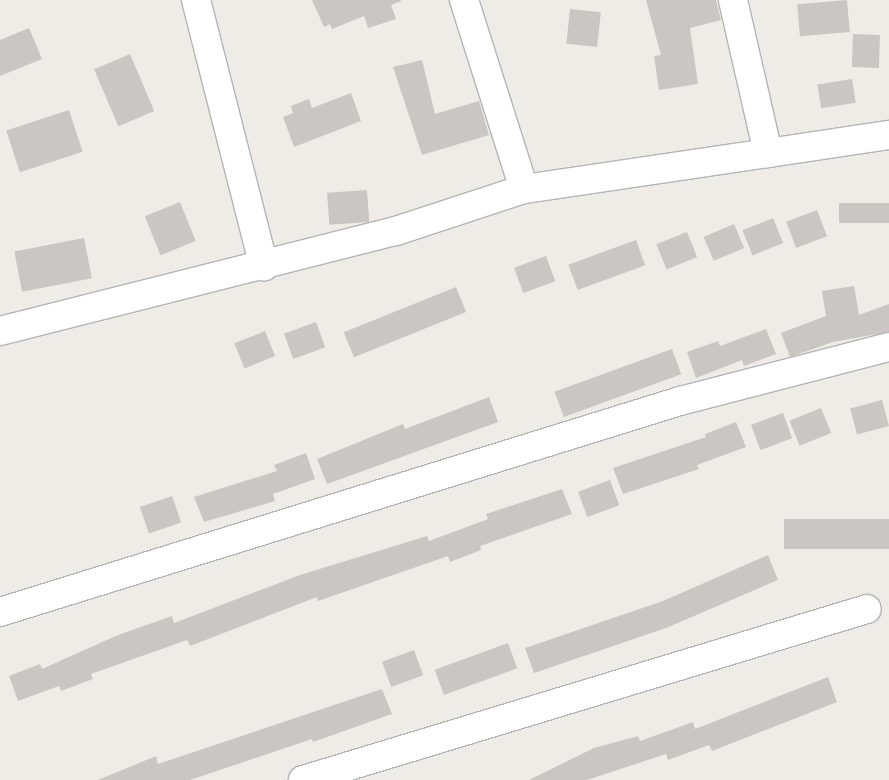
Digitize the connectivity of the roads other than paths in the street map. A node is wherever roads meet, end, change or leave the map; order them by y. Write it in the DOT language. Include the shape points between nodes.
graph roads {
  1 [pos="196,0"];
  2 [pos="464,0"];
  3 [pos="733,0"];
  4 [pos="889,135"];
  5 [pos="768,153"];
  6 [pos="524,189"];
  7 [pos="264,266"];
  8 [pos="0,331"];
  9 [pos="889,347"];
  10 [pos="867,609"];
  11 [pos="0,612"];
  12 [pos="303,780"];
  1 -- 7 [label="street"];
  2 -- 6 [label="street"];
  3 -- 5 [label="street"];
  4 -- 5 [label="street"];
  5 -- 6 [label="street"];
  6 -- 7 [label="street" via="396,232"];
  7 -- 8 [label="street"];
  9 -- 11 [label="street" via="680,401"];
  10 -- 12 [label="street"];
}
